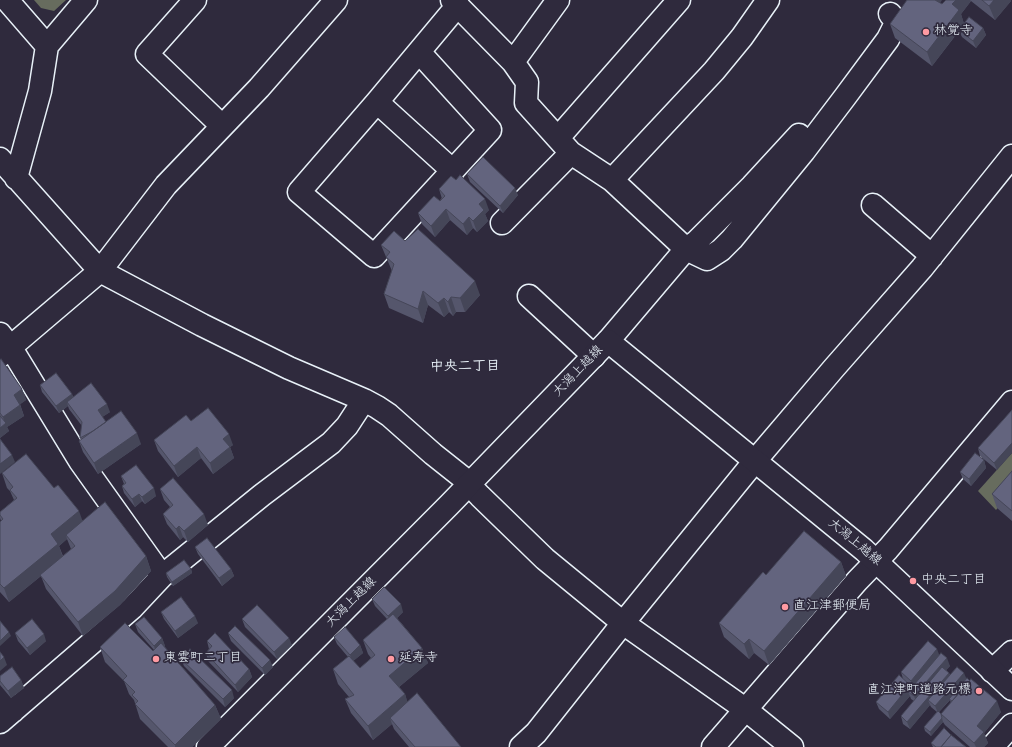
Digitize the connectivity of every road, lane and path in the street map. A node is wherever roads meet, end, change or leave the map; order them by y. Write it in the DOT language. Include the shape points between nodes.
graph roads {
  1 [pos="8,0"];
  2 [pos="86,0"];
  3 [pos="195,0"];
  4 [pos="336,0"];
  5 [pos="558,0"];
  6 [pos="679,0"];
  7 [pos="768,0"];
  8 [pos="455,3"];
  9 [pos="894,7"];
  10 [pos="47,46"];
  11 [pos="419,52"];
  12 [pos="514,62"];
  13 [pos="377,102"];
  14 [pos="222,126"];
  15 [pos="565,146"];
  16 [pos="1012,156"];
  17 [pos="0,159"];
  18 [pos="453,171"];
  19 [pos="16,178"];
  20 [pos="612,180"];
  21 [pos="874,205"];
  22 [pos="502,223"];
  23 [pos="686,250"];
  24 [pos="932,256"];
  25 [pos="100,271"];
  26 [pos="529,296"];
  27 [pos="4,346"];
  28 [pos="601,348"];
  29 [pos="364,400"];
  30 [pos="1012,402"];
  31 [pos="754,462"];
  32 [pos="469,484"];
  33 [pos="876,561"];
  34 [pos="162,576"];
  35 [pos="623,623"];
  36 [pos="1012,652"];
  37 [pos="992,671"];
  38 [pos="1012,689"];
  39 [pos="0,693"];
  40 [pos="745,709"];
  41 [pos="6,717"];
  42 [pos="1012,725"];
  43 [pos="210,746"];
  44 [pos="521,747"];
  45 [pos="713,747"];
  46 [pos="792,747"];
  47 [pos="992,747"];
  1 -- 10 [label="street"];
  2 -- 10 [label="street"];
  3 -- 14 [label="street" via="148,54"];
  4 -- 14 [label="street"];
  5 -- 12 [label="street"];
  6 -- 15 [label="street"];
  7 -- 20 [label="street" via="714,71"];
  8 -- 11 [label="street"];
  8 -- 12 [label="street"];
  9 -- 23 [label="street" via="793,142"];
  10 -- 19 [label="street" via="40,91"];
  11 -- 13 [label="street"];
  11 -- 18 [label="street" via="490,130"];
  12 -- 15 [label="street" via="527,82 526,103"];
  13 -- 18 [label="street"];
  13 -- 18 [label="street" via="299,192 374,256"];
  14 -- 25 [label="street" via="166,185"];
  15 -- 20 [label="street"];
  15 -- 22 [label="street"];
  16 -- 24 [label="street"];
  17 -- 19 [label="street"];
  19 -- 25 [label="street"];
  20 -- 23 [label="street"];
  21 -- 24 [label="street"];
  23 -- 28 [label="street"];
  24 -- 31 [label="street"];
  25 -- 27 [label="street"];
  25 -- 29 [label="street" via="202,326 289,368"];
  26 -- 28 [label="street"];
  27 -- 34 [label="street" via="80,461"];
  28 -- 31 [label="street, 大潟上越線"];
  28 -- 32 [label="street, 大潟上越線"];
  29 -- 32 [label="street" via="389,415"];
  29 -- 34 [label="street" via="347,426 331,443"];
  30 -- 33 [label="street"];
  31 -- 33 [label="street, 大潟上越線"];
  31 -- 35 [label="street"];
  32 -- 35 [label="street" via="545,559"];
  32 -- 43 [label="street, 大潟上越線"];
  33 -- 37 [label="street, 大潟上越線"];
  33 -- 40 [label="street"];
  34 -- 41 [label="street" via="132,608"];
  35 -- 40 [label="street"];
  35 -- 44 [label="street" via="536,733"];
  36 -- 37 [label="street"];
  37 -- 38 [label="street, 大潟上越線"];
  39 -- 41 [label="street"];
  40 -- 45 [label="street"];
  40 -- 46 [label="street"];
  42 -- 47 [label="street"];
}
